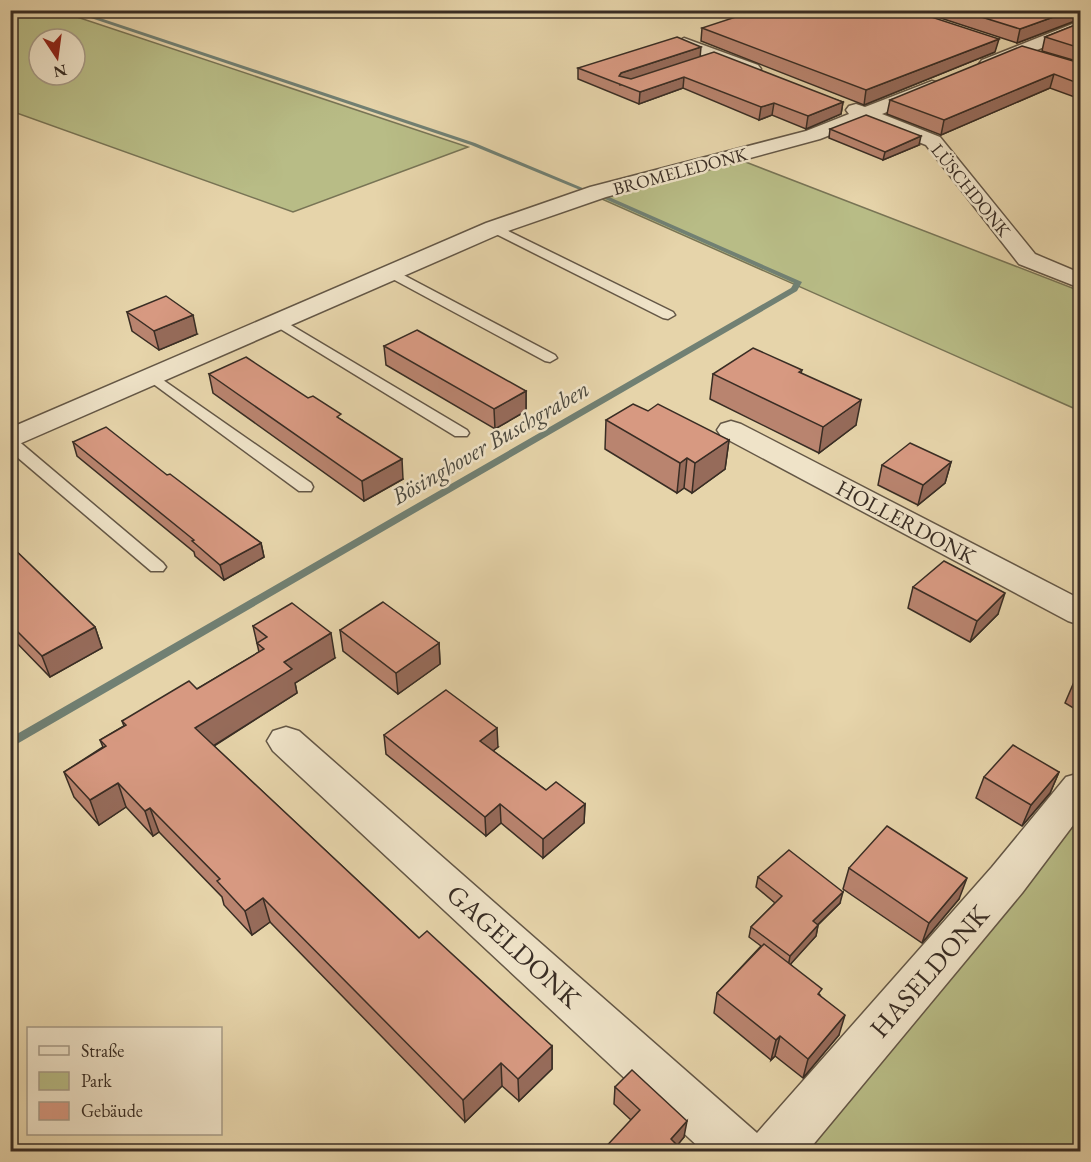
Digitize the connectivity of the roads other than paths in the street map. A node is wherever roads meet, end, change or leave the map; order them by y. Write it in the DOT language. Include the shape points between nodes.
graph roads {
  1 [pos="1080,26"];
  2 [pos="684,43"];
  3 [pos="996,45"];
  4 [pos="1017,52"];
  5 [pos="719,57"];
  6 [pos="1038,59"];
  7 [pos="698,63"];
  8 [pos="974,70"];
  9 [pos="771,77"];
  10 [pos="952,78"];
  11 [pos="834,101"];
  12 [pos="866,113"];
  13 [pos="494,228"];
  14 [pos="394,274"];
  15 [pos="1080,280"];
  16 [pos="668,315"];
  17 [pos="279,322"];
  18 [pos="550,358"];
  19 [pos="153,377"];
  20 [pos="731,430"];
  21 [pos="461,434"];
  22 [pos="10,440"];
  23 [pos="305,487"];
  24 [pos="157,567"];
  25 [pos="1080,613"];
  26 [pos="286,741"];
  27 [pos="1080,788"];
  28 [pos="741,1152"];
  29 [pos="774,1152"];
  1 -- 4 [label="street"];
  2 -- 5 [label="street"];
  3 -- 4 [label="street"];
  4 -- 6 [label="street"];
  4 -- 8 [label="street"];
  5 -- 7 [label="lane"];
  5 -- 9 [label="street"];
  10 -- 12 [label="street, BROMELEDONK"];
  11 -- 12 [label="street, LÜSCHDONK"];
  12 -- 13 [label="street, BROMELEDONK" via="813,135 598,192"];
  12 -- 15 [label="street, LÜSCHDONK" via="933,141 1027,259"];
  13 -- 14 [label="street, BROMELEDONK"];
  13 -- 16 [label="lane"];
  14 -- 17 [label="street, BROMELEDONK"];
  14 -- 18 [label="lane"];
  17 -- 19 [label="street, BROMELEDONK"];
  17 -- 21 [label="lane"];
  19 -- 22 [label="street, BROMELEDONK"];
  19 -- 23 [label="lane"];
  20 -- 25 [label="street, HOLLERDONK"];
  22 -- 24 [label="lane, BROMELEDONK"];
  26 -- 28 [label="street, GAGELDONK"];
  27 -- 29 [label="street, HASELDONK" via="1007,880"];
}
